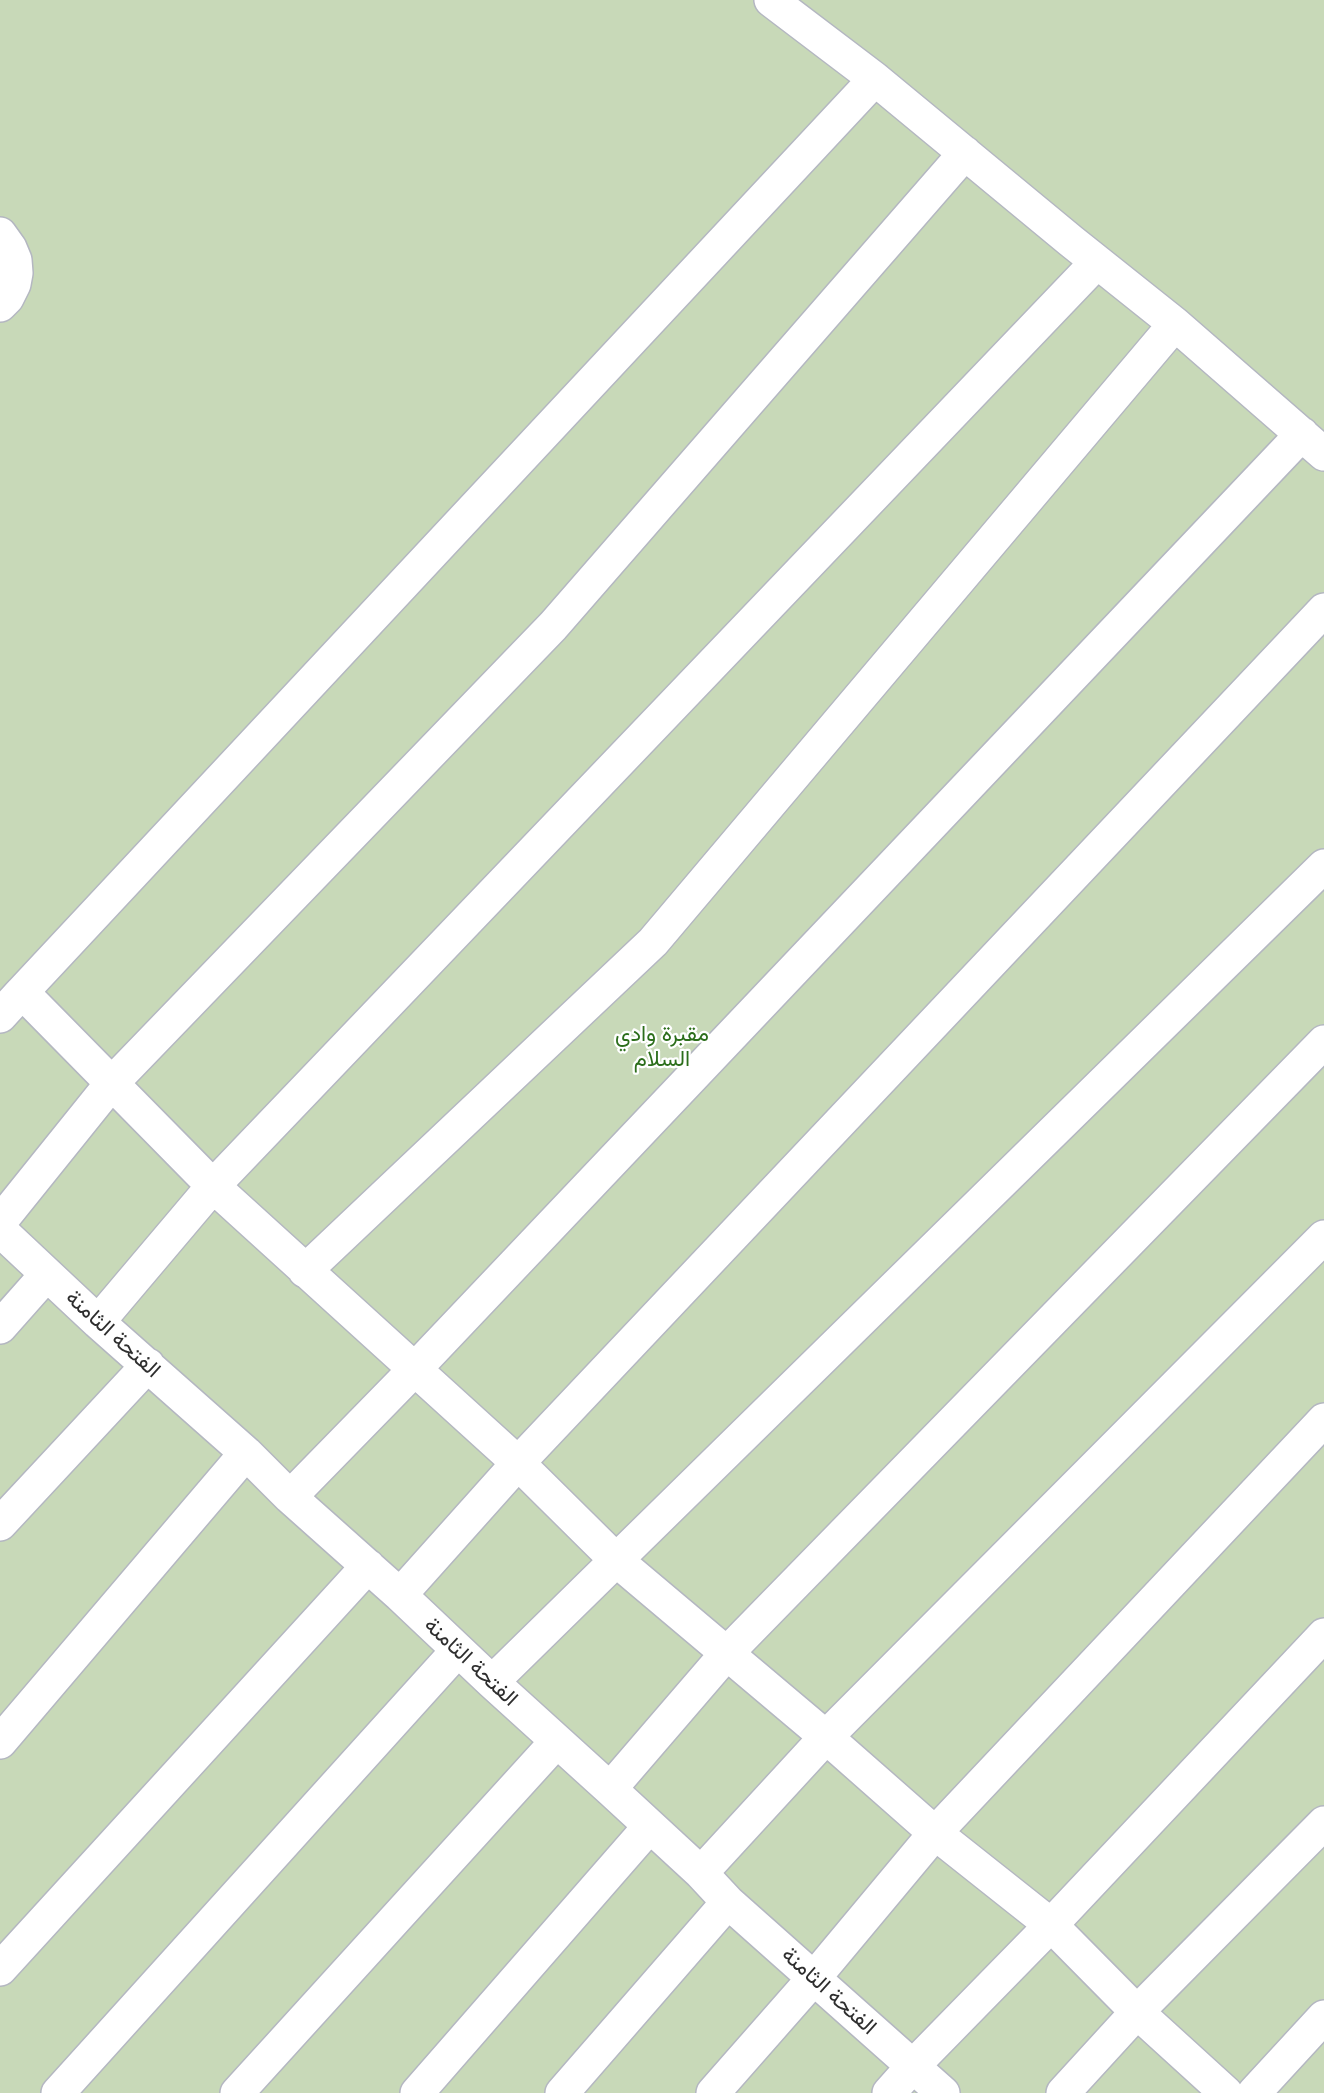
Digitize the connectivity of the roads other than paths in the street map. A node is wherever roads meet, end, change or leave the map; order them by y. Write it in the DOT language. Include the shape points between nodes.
graph roads {
  1 [pos="771,0"];
  2 [pos="874,79"];
  3 [pos="965,153"];
  4 [pos="0,234"];
  5 [pos="1097,262"];
  6 [pos="0,305"];
  7 [pos="1176,324"];
  8 [pos="1313,444"];
  9 [pos="1324,610"];
  10 [pos="1324,866"];
  11 [pos="22,992"];
  12 [pos="0,1016"];
  13 [pos="1324,1042"];
  14 [pos="111,1084"];
  15 [pos="213,1186"];
  16 [pos="0,1222"];
  17 [pos="0,1230"];
  18 [pos="1324,1237"];
  19 [pos="305,1271"];
  20 [pos="47,1274"];
  21 [pos="98,1322"];
  22 [pos="0,1327"];
  23 [pos="148,1365"];
  24 [pos="414,1370"];
  25 [pos="1324,1420"];
  26 [pos="246,1453"];
  27 [pos="518,1463"];
  28 [pos="290,1497"];
  29 [pos="0,1524"];
  30 [pos="616,1560"];
  31 [pos="368,1566"];
  32 [pos="400,1595"];
  33 [pos="1324,1635"];
  34 [pos="458,1650"];
  35 [pos="727,1653"];
  36 [pos="492,1682"];
  37 [pos="826,1737"];
  38 [pos="557,1741"];
  39 [pos="0,1742"];
  40 [pos="610,1789"];
  41 [pos="1324,1823"];
  42 [pos="650,1827"];
  43 [pos="935,1833"];
  44 [pos="701,1873"];
  45 [pos="729,1902"];
  46 [pos="1051,1925"];
  47 [pos="0,1969"];
  48 [pos="814,1978"];
  49 [pos="1137,2012"];
  50 [pos="1324,2017"];
  51 [pos="913,2066"];
  52 [pos="58,2093"];
  53 [pos="237,2093"];
  54 [pos="417,2093"];
  55 [pos="562,2093"];
  56 [pos="713,2093"];
  57 [pos="889,2093"];
  58 [pos="943,2093"];
  59 [pos="1063,2093"];
  60 [pos="1226,2093"];
  61 [pos="1254,2093"];
  1 -- 2 [label="lane"];
  2 -- 3 [label="lane"];
  2 -- 11 [label="lane"];
  3 -- 5 [label="lane"];
  3 -- 14 [label="lane" via="553,626"];
  4 -- 6 [label="lane" via="15,260 16,273 14,284"];
  5 -- 7 [label="lane"];
  5 -- 15 [label="lane"];
  7 -- 8 [label="lane"];
  7 -- 19 [label="lane" via="653,942"];
  8 -- 24 [label="lane"];
  9 -- 27 [label="lane"];
  10 -- 30 [label="lane"];
  11 -- 12 [label="lane"];
  11 -- 14 [label="lane"];
  13 -- 35 [label="lane"];
  14 -- 15 [label="lane"];
  14 -- 16 [label="lane"];
  15 -- 19 [label="lane"];
  15 -- 21 [label="lane"];
  17 -- 20 [label="lane, الفتحة الثامنة"];
  18 -- 37 [label="lane"];
  19 -- 24 [label="lane"];
  20 -- 21 [label="lane, الفتحة الثامنة"];
  20 -- 22 [label="lane"];
  21 -- 23 [label="lane, الفتحة الثامنة"];
  23 -- 26 [label="lane, الفتحة الثامنة"];
  23 -- 29 [label="lane"];
  24 -- 27 [label="lane"];
  24 -- 28 [label="lane"];
  25 -- 43 [label="lane"];
  26 -- 28 [label="lane, الفتحة الثامنة"];
  26 -- 39 [label="lane"];
  27 -- 30 [label="lane"];
  27 -- 32 [label="lane"];
  28 -- 31 [label="lane, الفتحة الثامنة"];
  30 -- 35 [label="lane"];
  30 -- 36 [label="lane"];
  31 -- 32 [label="lane, الفتحة الثامنة"];
  31 -- 47 [label="lane"];
  32 -- 34 [label="lane, الفتحة الثامنة"];
  33 -- 46 [label="lane"];
  34 -- 36 [label="lane, الفتحة الثامنة"];
  34 -- 52 [label="lane"];
  35 -- 37 [label="lane"];
  35 -- 40 [label="lane"];
  36 -- 38 [label="lane, الفتحة الثامنة"];
  37 -- 43 [label="lane"];
  37 -- 44 [label="lane"];
  38 -- 40 [label="lane, الفتحة الثامنة"];
  38 -- 53 [label="lane"];
  40 -- 42 [label="lane, الفتحة الثامنة"];
  41 -- 49 [label="lane"];
  42 -- 44 [label="lane, الفتحة الثامنة"];
  42 -- 54 [label="lane"];
  43 -- 46 [label="lane"];
  43 -- 48 [label="lane"];
  44 -- 45 [label="lane, الفتحة الثامنة"];
  45 -- 48 [label="lane, الفتحة الثامنة"];
  45 -- 55 [label="lane"];
  46 -- 49 [label="lane"];
  46 -- 51 [label="lane"];
  48 -- 51 [label="lane, الفتحة الثامنة"];
  48 -- 56 [label="lane"];
  49 -- 59 [label="lane"];
  49 -- 60 [label="lane"];
  50 -- 61 [label="lane"];
  51 -- 57 [label="lane"];
  51 -- 58 [label="lane, الفتحة الثامنة"];
}
